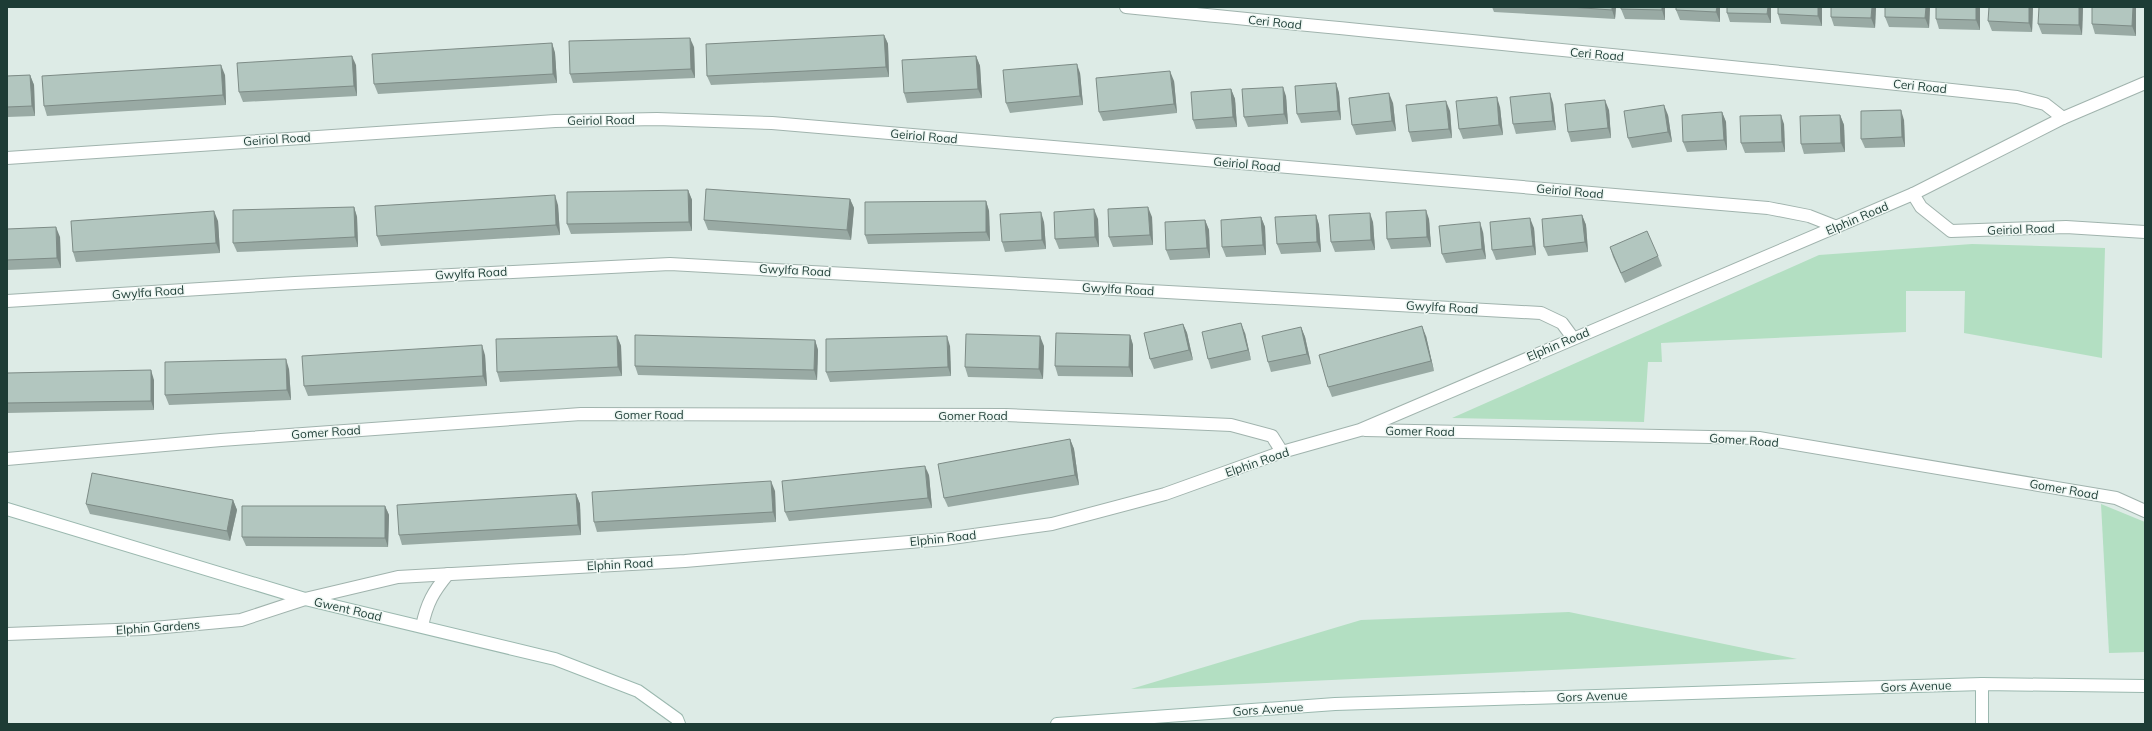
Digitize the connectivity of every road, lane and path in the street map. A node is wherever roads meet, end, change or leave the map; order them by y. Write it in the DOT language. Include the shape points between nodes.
graph roads {
  1 [pos="1126,7"];
  2 [pos="2145,83"];
  3 [pos="2062,118"];
  4 [pos="7,158"];
  5 [pos="1913,194"];
  6 [pos="1837,227"];
  7 [pos="2145,232"];
  8 [pos="7,301"];
  9 [pos="1573,338"];
  10 [pos="1360,430"];
  11 [pos="1282,452"];
  12 [pos="7,459"];
  13 [pos="7,509"];
  14 [pos="2145,511"];
  15 [pos="448,574"];
  16 [pos="305,599"];
  17 [pos="422,626"];
  18 [pos="7,634"];
  19 [pos="1982,684"];
  20 [pos="2127,685"];
  21 [pos="2145,686"];
  22 [pos="2145,693"];
  23 [pos="679,724"];
  24 [pos="1058,724"];
  25 [pos="1982,724"];
  1 -- 3 [label="street, Ceri Road" via="1776,70 2017,97 2045,104"];
  2 -- 3 [label="street, Elphin Road"];
  3 -- 5 [label="street, Elphin Road"];
  4 -- 6 [label="street, Geiriol Road" via="555,121 712,120 1768,208 1809,216"];
  5 -- 6 [label="street, Elphin Road"];
  5 -- 7 [label="street, Geiriol Road" via="1921,207 1951,230 2066,228"];
  6 -- 9 [label="street, Elphin Road"];
  8 -- 9 [label="street, Gwylfa Road" via="303,282 670,264 1541,313 1562,323"];
  9 -- 10 [label="street, Elphin Road"];
  10 -- 11 [label="street, Elphin Road"];
  10 -- 14 [label="street, Gomer Road" via="1759,438 2116,498"];
  11 -- 12 [label="street, Gomer Road" via="1272,436 1231,425 1006,415 581,414 221,440"];
  11 -- 15 [label="street, Elphin Road" via="1165,494 1052,524 945,539 685,561"];
  13 -- 16 [label="street, Gwent Road"];
  15 -- 16 [label="street, Elphin Road" via="398,577"];
  15 -- 17 [label="street" via="434,590 426,606"];
  16 -- 17 [label="street, Gwent Road"];
  16 -- 18 [label="street, Elphin Gardens" via="241,620 143,629"];
  17 -- 23 [label="street, Gwent Road" via="555,659 638,691 677,719"];
  19 -- 20 [label="street, Gors Avenue"];
  19 -- 24 [label="street, Gors Avenue" via="1335,704"];
  19 -- 25 [label="street"];
  20 -- 21 [label="street, Gors Avenue"];
  20 -- 22 [label="street, Gors Avenue"];
}
